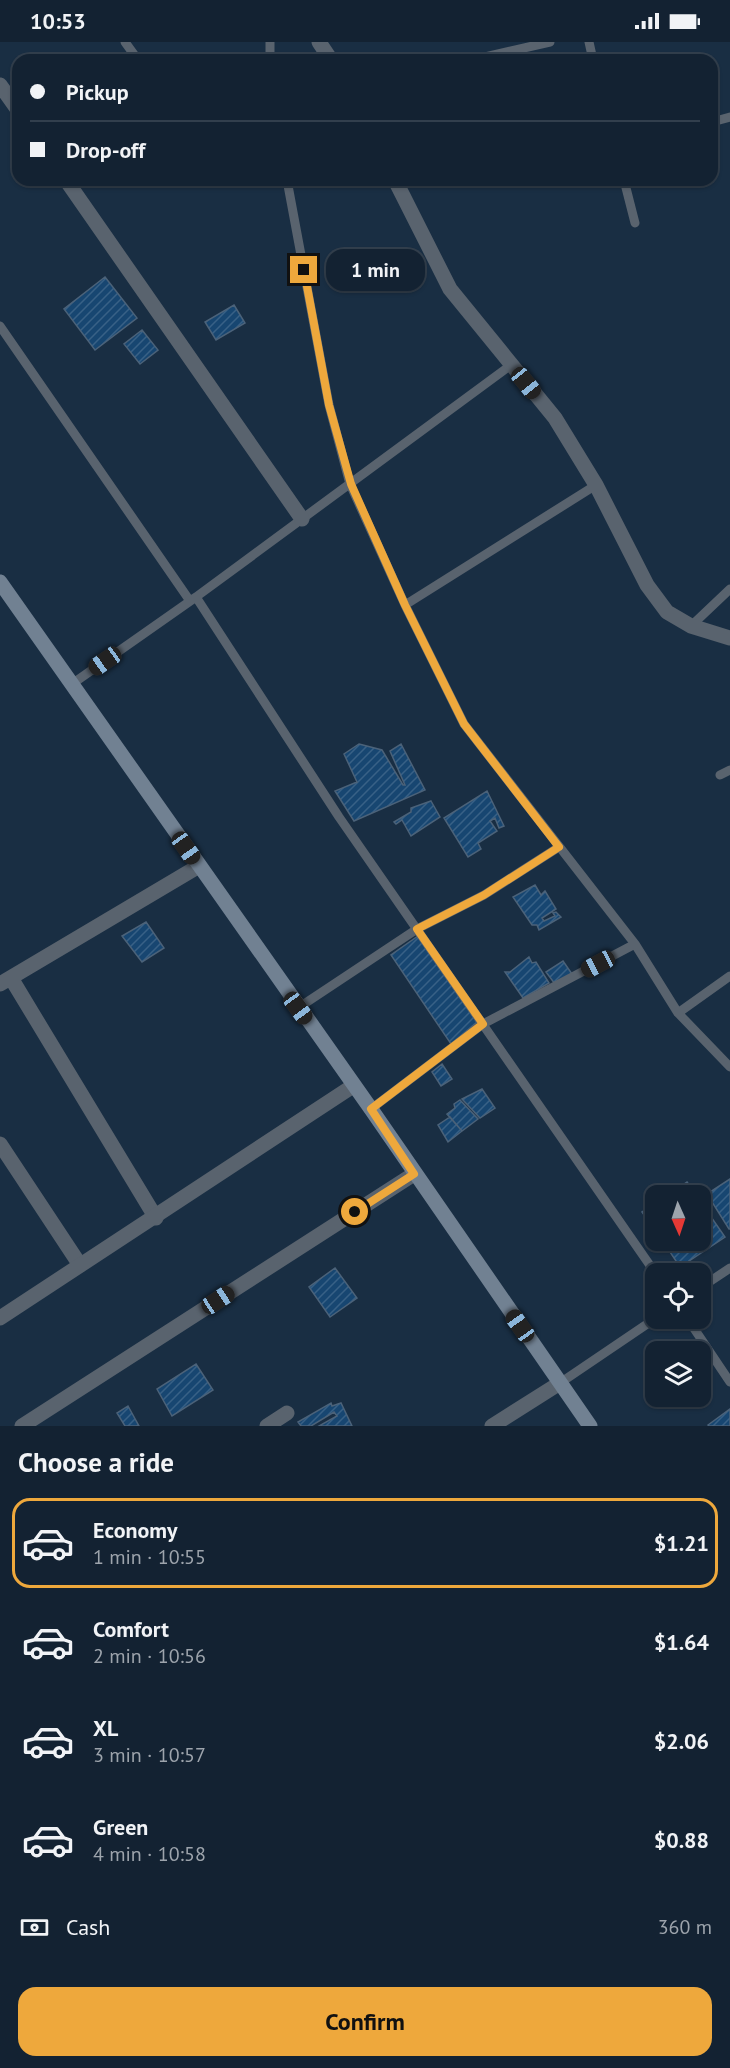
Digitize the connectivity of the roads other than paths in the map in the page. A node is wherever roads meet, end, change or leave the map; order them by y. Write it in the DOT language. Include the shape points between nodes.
graph roads {
  1 [pos="550,42"];
  2 [pos="498,54"];
  3 [pos="0,85"];
  4 [pos="12,102"];
  5 [pos="70,186"];
  6 [pos="288,186"];
  7 [pos="398,186"];
  8 [pos="626,186"];
  9 [pos="635,223"];
  10 [pos="0,326"];
  11 [pos="511,365"];
  12 [pos="351,484"];
  13 [pos="596,485"];
  14 [pos="302,519"];
  15 [pos="0,582"];
  16 [pos="730,589"];
  17 [pos="193,599"];
  18 [pos="405,605"];
  19 [pos="691,626"];
  20 [pos="730,639"];
  21 [pos="72,684"];
  22 [pos="730,770"];
  23 [pos="720,775"];
  24 [pos="559,847"];
  25 [pos="199,866"];
  26 [pos="417,929"];
  27 [pos="634,944"];
  28 [pos="730,976"];
  29 [pos="6,981"];
  30 [pos="298,1008"];
  31 [pos="678,1013"];
  32 [pos="483,1024"];
  33 [pos="730,1067"];
  34 [pos="353,1086"];
  35 [pos="371,1109"];
  36 [pos="0,1144"];
  37 [pos="414,1174"];
  38 [pos="156,1218"];
  39 [pos="648,1263"];
  40 [pos="80,1265"];
  41 [pos="730,1268"];
  42 [pos="711,1281"];
  43 [pos="0,1318"];
  44 [pos="645,1325"];
  45 [pos="694,1329"];
  46 [pos="730,1382"];
  47 [pos="560,1383"];
  48 [pos="287,1413"];
  49 [pos="22,1426"];
  50 [pos="267,1426"];
  51 [pos="492,1426"];
  52 [pos="590,1426"];
  1 -- 2 [label="lane"];
  3 -- 4 [label="street"];
  5 -- 14 [label="street"];
  6 -- 12 [label="lane" via="329,405"];
  7 -- 11 [label="street" via="450,289"];
  8 -- 9 [label="lane"];
  10 -- 17 [label="lane"];
  11 -- 12 [label="lane"];
  11 -- 13 [label="street" via="555,418"];
  12 -- 14 [label="lane"];
  12 -- 18 [label="lane"];
  13 -- 18 [label="lane"];
  13 -- 19 [label="street" via="647,585 667,612"];
  14 -- 17 [label="lane"];
  15 -- 21 [label="main road"];
  16 -- 19 [label="lane"];
  17 -- 21 [label="lane"];
  17 -- 26 [label="lane"];
  18 -- 24 [label="lane" via="464,724"];
  19 -- 20 [label="street"];
  21 -- 25 [label="main road"];
  22 -- 23 [label="lane"];
  24 -- 26 [label="lane" via="484,895"];
  24 -- 27 [label="lane"];
  25 -- 29 [label="street"];
  25 -- 30 [label="main road"];
  26 -- 30 [label="lane"];
  26 -- 32 [label="lane"];
  27 -- 31 [label="lane"];
  27 -- 32 [label="lane"];
  28 -- 31 [label="lane"];
  29 -- 38 [label="street"];
  30 -- 34 [label="main road"];
  31 -- 33 [label="lane"];
  32 -- 35 [label="lane"];
  32 -- 39 [label="lane"];
  34 -- 35 [label="main road"];
  34 -- 38 [label="street"];
  35 -- 37 [label="main road"];
  36 -- 40 [label="street"];
  37 -- 47 [label="main road"];
  37 -- 49 [label="street"];
  38 -- 40 [label="street"];
  40 -- 43 [label="street"];
  41 -- 42 [label="lane"];
  44 -- 47 [label="lane"];
  45 -- 46 [label="lane"];
  47 -- 51 [label="street"];
  47 -- 52 [label="main road"];
  48 -- 50 [label="street"];
}
